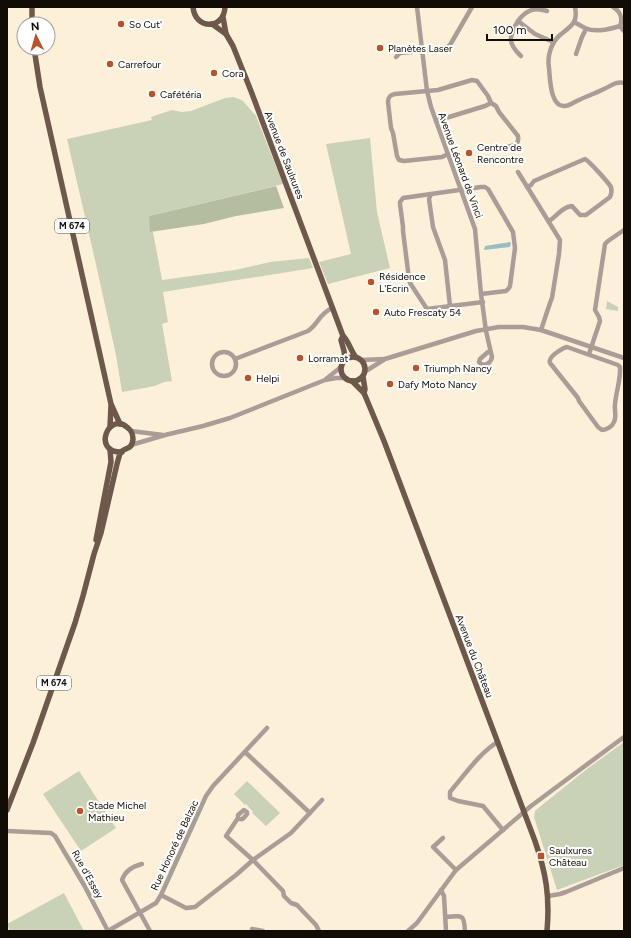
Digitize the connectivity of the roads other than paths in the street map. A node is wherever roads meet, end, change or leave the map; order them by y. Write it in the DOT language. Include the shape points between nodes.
graph roads {
  1 [pos="193,7"];
  2 [pos="417,7"];
  3 [pos="472,7"];
  4 [pos="575,7"];
  5 [pos="613,7"];
  6 [pos="226,8"];
  7 [pos="547,11"];
  8 [pos="223,17"];
  9 [pos="518,21"];
  10 [pos="574,22"];
  11 [pos="212,24"];
  12 [pos="620,26"];
  13 [pos="586,29"];
  14 [pos="624,31"];
  15 [pos="226,34"];
  16 [pos="553,42"];
  17 [pos="423,51"];
  18 [pos="576,54"];
  19 [pos="35,56"];
  20 [pos="521,56"];
  21 [pos="396,57"];
  22 [pos="624,83"];
  23 [pos="427,91"];
  24 [pos="491,103"];
  25 [pos="436,121"];
  26 [pos="497,150"];
  27 [pos="448,154"];
  28 [pos="518,172"];
  29 [pos="527,187"];
  30 [pos="461,190"];
  31 [pos="431,194"];
  32 [pos="548,221"];
  33 [pos="624,230"];
  34 [pos="482,294"];
  35 [pos="483,302"];
  36 [pos="450,306"];
  37 [pos="332,308"];
  38 [pos="486,329"];
  39 [pos="541,330"];
  40 [pos="342,336"];
  41 [pos="591,347"];
  42 [pos="491,352"];
  43 [pos="589,354"];
  44 [pos="355,356"];
  45 [pos="624,358"];
  46 [pos="236,359"];
  47 [pos="385,359"];
  48 [pos="345,360"];
  49 [pos="362,360"];
  50 [pos="341,367"];
  51 [pos="364,374"];
  52 [pos="346,378"];
  53 [pos="325,380"];
  54 [pos="352,381"];
  55 [pos="364,393"];
  56 [pos="111,404"];
  57 [pos="120,424"];
  58 [pos="110,427"];
  59 [pos="131,431"];
  60 [pos="165,436"];
  61 [pos="131,445"];
  62 [pos="110,449"];
  63 [pos="122,452"];
  64 [pos="94,554"];
  65 [pos="267,728"];
  66 [pos="624,737"];
  67 [pos="498,742"];
  68 [pos="245,752"];
  69 [pos="322,800"];
  70 [pos="7,810"];
  71 [pos="524,812"];
  72 [pos="310,813"];
  73 [pos="238,818"];
  74 [pos="503,830"];
  75 [pos="7,831"];
  76 [pos="443,838"];
  77 [pos="253,860"];
  78 [pos="142,864"];
  79 [pos="624,868"];
  80 [pos="456,870"];
  81 [pos="441,890"];
  82 [pos="161,895"];
  83 [pos="548,896"];
  84 [pos="140,913"];
  85 [pos="446,917"];
  86 [pos="252,929"];
  87 [pos="108,931"];
  88 [pos="150,931"];
  89 [pos="263,931"];
  90 [pos="318,931"];
  91 [pos="408,931"];
  92 [pos="446,931"];
  93 [pos="465,931"];
  94 [pos="547,931"];
  1 -- 11 [label="main road" via="198,19 205,24"];
  2 -- 17 [label="street, Avenue Léonard de Vinci"];
  3 -- 17 [label="street" via="450,45"];
  4 -- 10 [label="street"];
  5 -- 12 [label="street" via="621,17"];
  6 -- 8 [label="main road"];
  7 -- 9 [label="street" via="529,11"];
  8 -- 11 [label="main road"];
  8 -- 15 [label="main road"];
  9 -- 16 [label="street" via="535,34"];
  9 -- 20 [label="street" via="511,38 515,50"];
  10 -- 13 [label="street"];
  10 -- 16 [label="street"];
  11 -- 15 [label="main road"];
  12 -- 13 [label="street" via="600,30"];
  12 -- 14 [label="street"];
  13 -- 18 [label="street"];
  15 -- 37 [label="main road, Avenue de Saulxures" via="251,91"];
  16 -- 22 [label="street" via="548,62 550,84 559,105 567,106 616,83"];
  17 -- 21 [label="street" via="400,54"];
  17 -- 23 [label="street, Avenue Léonard de Vinci"];
  19 -- 56 [label="main road, M 674"];
  23 -- 24 [label="street" via="475,80"];
  23 -- 25 [label="street, Avenue Léonard de Vinci"];
  23 -- 27 [label="street" via="395,94 388,99 397,156 399,160 404,161 442,157"];
  24 -- 25 [label="street"];
  24 -- 26 [label="street" via="518,136 516,144"];
  25 -- 27 [label="street, Avenue Léonard de Vinci"];
  27 -- 30 [label="street, Avenue Léonard de Vinci"];
  28 -- 29 [label="street"];
  29 -- 32 [label="street"];
  29 -- 32 [label="street" via="544,176 585,159 611,188 610,197 586,215 580,215 572,206 566,206"];
  30 -- 31 [label="street"];
  30 -- 34 [label="street, Avenue Léonard de Vinci" via="475,229"];
  30 -- 34 [label="street" via="484,187 488,189 513,232 515,248 510,286 506,291"];
  31 -- 36 [label="street" via="429,199 433,227 444,260"];
  31 -- 36 [label="street" via="403,198 400,202 409,279 427,309"];
  32 -- 39 [label="street" via="560,244 552,298"];
  33 -- 41 [label="street" via="605,244 595,310 600,321"];
  34 -- 35 [label="street, Avenue Léonard de Vinci"];
  35 -- 36 [label="street"];
  35 -- 38 [label="street, Avenue Léonard de Vinci"];
  37 -- 40 [label="main road"];
  37 -- 46 [label="street" via="323,313 308,331"];
  38 -- 39 [label="street" via="516,326"];
  38 -- 42 [label="street, Avenue Léonard de Vinci"];
  38 -- 47 [label="street"];
  39 -- 41 [label="street"];
  40 -- 44 [label="main road"];
  40 -- 48 [label="main road"];
  41 -- 43 [label="street"];
  41 -- 45 [label="street"];
  43 -- 43 [label="street" via="565,347 552,356 549,362 598,427 605,430 615,421 614,405 620,367"];
  44 -- 48 [label="main road"];
  44 -- 49 [label="main road"];
  46 -- 46 [label="street" via="235,369 231,374 221,376 213,370 212,360 219,352 229,352"];
  47 -- 49 [label="street"];
  47 -- 51 [label="street"];
  48 -- 50 [label="main road"];
  49 -- 51 [label="main road"];
  50 -- 52 [label="main road"];
  50 -- 53 [label="street"];
  51 -- 54 [label="main road" via="360,379"];
  51 -- 55 [label="main road, Avenue du Château"];
  52 -- 53 [label="street"];
  52 -- 54 [label="main road"];
  53 -- 60 [label="street" via="230,418"];
  54 -- 55 [label="main road, Avenue du Château"];
  55 -- 67 [label="main road, Avenue du Château"];
  56 -- 57 [label="main road, M 674"];
  56 -- 58 [label="main road, M 674"];
  57 -- 58 [label="main road"];
  57 -- 59 [label="main road"];
  58 -- 62 [label="main road" via="105,436"];
  59 -- 60 [label="street"];
  59 -- 61 [label="main road"];
  60 -- 61 [label="street"];
  61 -- 63 [label="main road"];
  62 -- 63 [label="main road"];
  62 -- 64 [label="main road, M 674" via="111,462"];
  63 -- 64 [label="main road, M 674"];
  64 -- 70 [label="main road, M 674" via="64,657"];
  65 -- 68 [label="street, Rue Honoré de Balzac"];
  66 -- 71 [label="street"];
  67 -- 71 [label="main road, Avenue du Château"];
  67 -- 74 [label="street" via="467,771 450,792 450,798 483,806"];
  68 -- 72 [label="street"];
  68 -- 82 [label="street, Rue Honoré de Balzac" via="206,796"];
  69 -- 72 [label="street"];
  71 -- 74 [label="street"];
  71 -- 83 [label="main road, Avenue du Château" via="544,869"];
  72 -- 77 [label="street" via="291,833"];
  73 -- 77 [label="street" via="226,836"];
  74 -- 80 [label="street"];
  75 -- 87 [label="street, Rue d'Essey" via="51,833 55,836"];
  76 -- 80 [label="street" via="433,847"];
  77 -- 82 [label="street" via="195,907 186,908"];
  77 -- 90 [label="street" via="284,896 297,905 316,925"];
  78 -- 84 [label="street" via="124,875 122,880"];
  79 -- 83 [label="street" via="566,892"];
  80 -- 81 [label="street"];
  81 -- 85 [label="street"];
  81 -- 91 [label="street"];
  82 -- 84 [label="street, Rue Honoré de Balzac" via="156,904"];
  83 -- 94 [label="main road, Avenue du Château"];
  84 -- 87 [label="street, Rue Honoré de Balzac"];
  84 -- 88 [label="street"];
  85 -- 92 [label="street"];
  85 -- 93 [label="street" via="461,916"];
  86 -- 89 [label="street"];
}
